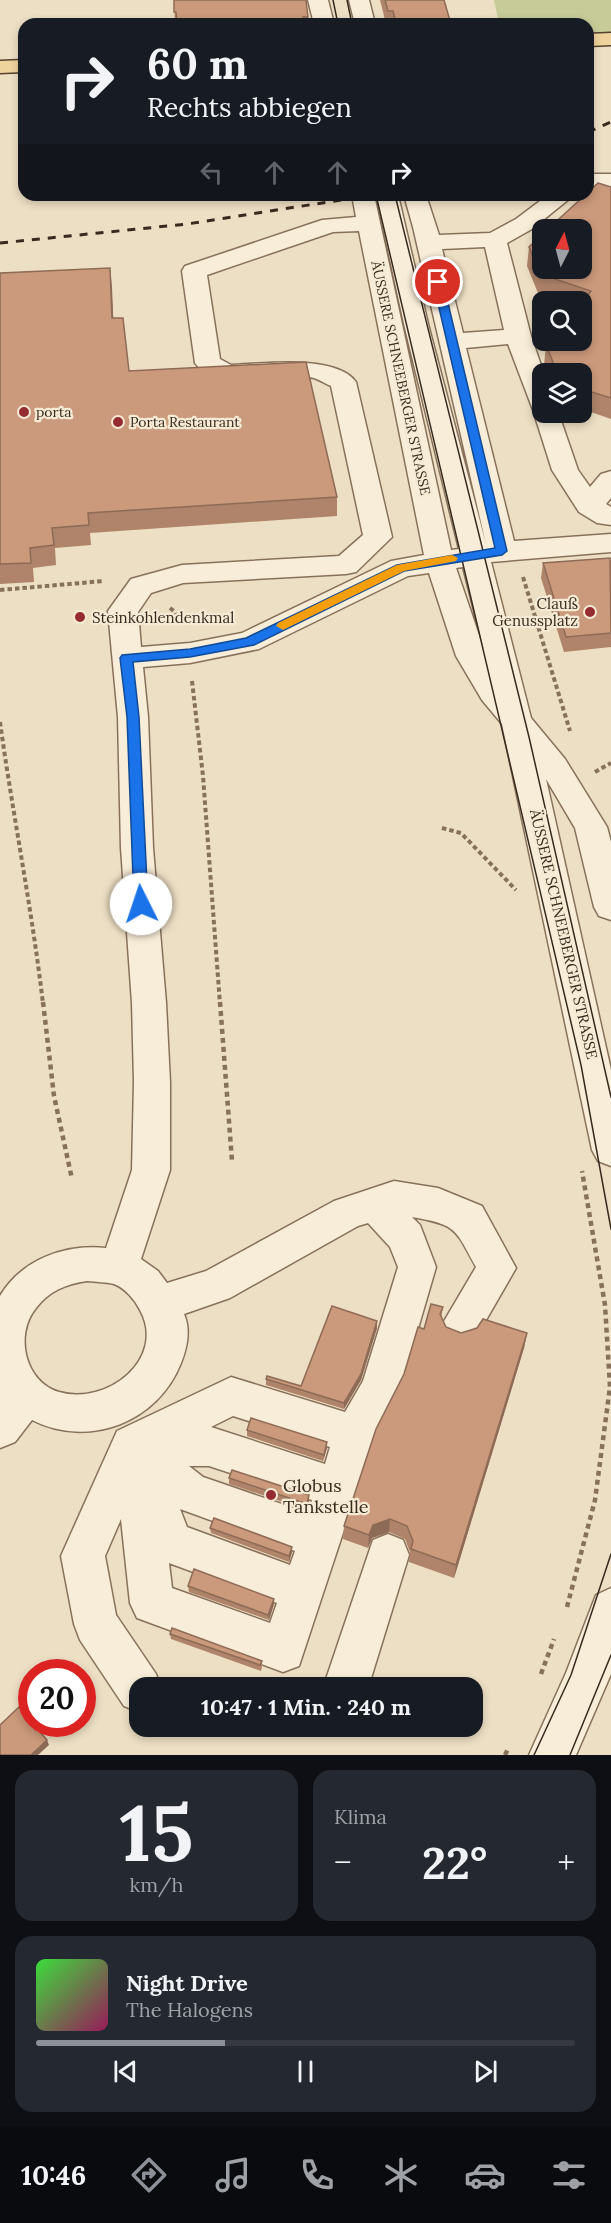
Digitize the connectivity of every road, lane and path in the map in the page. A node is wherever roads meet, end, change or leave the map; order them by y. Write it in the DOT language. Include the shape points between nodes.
graph roads {
  1 [pos="318,0"];
  2 [pos="340,0"];
  3 [pos="359,0"];
  4 [pos="322,18"];
  5 [pos="344,18"];
  6 [pos="364,18"];
  7 [pos="611,39"];
  8 [pos="594,40"];
  9 [pos="18,66"];
  10 [pos="0,68"];
  11 [pos="594,181"];
  12 [pos="611,181"];
  13 [pos="364,201"];
  14 [pos="388,201"];
  15 [pos="417,201"];
  16 [pos="555,201"];
  17 [pos="369,223"];
  18 [pos="495,240"];
  19 [pos="429,242"];
  20 [pos="518,336"];
  21 [pos="452,342"];
  22 [pos="532,375"];
  23 [pos="549,423"];
  24 [pos="611,480"];
  25 [pos="600,513"];
  26 [pos="611,543"];
  27 [pos="497,552"];
  28 [pos="439,560"];
  29 [pos="141,586"];
  30 [pos="0,590"];
  31 [pos="190,653"];
  32 [pos="127,658"];
  33 [pos="516,719"];
  34 [pos="0,722"];
  35 [pos="570,733"];
  36 [pos="442,828"];
  37 [pos="519,893"];
  38 [pos="611,907"];
  39 [pos="611,1150"];
  40 [pos="232,1161"];
  41 [pos="581,1169"];
  42 [pos="72,1179"];
  43 [pos="375,1204"];
  44 [pos="119,1268"];
  45 [pos="161,1303"];
  46 [pos="3,1324"];
  47 [pos="460,1328"];
  48 [pos="26,1397"];
  49 [pos="99,1413"];
  50 [pos="0,1428"];
  51 [pos="355,1435"];
  52 [pos="133,1445"];
  53 [pos="338,1488"];
  54 [pos="321,1539"];
  55 [pos="388,1555"];
  56 [pos="303,1591"];
  57 [pos="611,1610"];
  58 [pos="563,1617"];
  59 [pos="555,1638"];
  60 [pos="132,1677"];
  61 [pos="349,1677"];
  62 [pos="538,1680"];
  63 [pos="510,1746"];
  64 [pos="505,1755"];
  65 [pos="552,1755"];
  1 -- 4 [label="street"];
  2 -- 5 [label="street"];
  3 -- 6 [label="street"];
  7 -- 8 [label="main road"];
  9 -- 10 [label="main road"];
  11 -- 12 [label="street"];
  13 -- 17 [label="street, ÄUSSERE SCHNEEBERGER STRASSE"];
  14 -- 27 [label="street, ÄUSSERE SCHNEEBERGER STRASSE" via="417,328"];
  15 -- 19 [label="street, ÄUSSERE SCHNEEBERGER STRASSE"];
  16 -- 18 [label="street"];
  17 -- 28 [label="street, ÄUSSERE SCHNEEBERGER STRASSE"];
  17 -- 29 [label="street" via="330,225 194,272 208,363 227,373 316,370 342,382 378,537 346,565 182,574"];
  18 -- 19 [label="street"];
  18 -- 20 [label="street"];
  19 -- 21 [label="street, ÄUSSERE SCHNEEBERGER STRASSE"];
  20 -- 21 [label="street"];
  20 -- 22 [label="street"];
  21 -- 27 [label="street, ÄUSSERE SCHNEEBERGER STRASSE"];
  23 -- 25 [label="street" via="565,470"];
  24 -- 25 [label="street"];
  26 -- 27 [label="street"];
  27 -- 28 [label="street"];
  27 -- 33 [label="street, ÄUSSERE SCHNEEBERGER STRASSE"];
  27 -- 35 [label="path"];
  28 -- 31 [label="street" via="401,568 249,642"];
  28 -- 33 [label="street, ÄUSSERE SCHNEEBERGER STRASSE" via="471,656 493,692"];
  29 -- 30 [label="path" via="109,581"];
  29 -- 31 [label="path" via="175,612"];
  29 -- 32 [label="street" via="123,611"];
  31 -- 32 [label="street"];
  31 -- 40 [label="path"];
  32 -- 44 [label="street" via="149,1003 151,1170"];
  33 -- 38 [label="street, ÄUSSERE SCHNEEBERGER STRASSE" via="554,767 591,827"];
  33 -- 39 [label="street, ÄUSSERE SCHNEEBERGER STRASSE"];
  34 -- 42 [label="path" via="35,937 54,1096"];
  36 -- 37 [label="path" via="461,833"];
  41 -- 58 [label="path" via="605,1305 610,1387 595,1500"];
  43 -- 45 [label="street" via="347,1213 216,1286"];
  43 -- 47 [label="street" via="394,1198 438,1205 469,1218 497,1268"];
  43 -- 51 [label="street" via="406,1237 417,1267 381,1387"];
  44 -- 45 [label="street" via="142,1280"];
  44 -- 46 [label="street" via="87,1264 45,1276 20,1297"];
  45 -- 49 [label="street" via="168,1327 165,1354 156,1374 135,1397"];
  46 -- 48 [label="street" via="5,1363"];
  48 -- 49 [label="street" via="53,1411 74,1416"];
  48 -- 50 [label="street"];
  49 -- 52 [label="street"];
  51 -- 52 [label="street" via="231,1396"];
  51 -- 53 [label="street"];
  52 -- 53 [label="street" via="209,1446"];
  52 -- 54 [label="street" via="190,1493"];
  52 -- 56 [label="street" via="172,1543"];
  52 -- 56 [label="street" via="152,1603 283,1650"];
  52 -- 60 [label="street" via="83,1556 96,1624"];
  53 -- 54 [label="street"];
  54 -- 56 [label="street"];
  55 -- 61 [label="street"];
  57 -- 65 [label="street" via="586,1681"];
  59 -- 62 [label="path"];
  63 -- 64 [label="path"];
}
